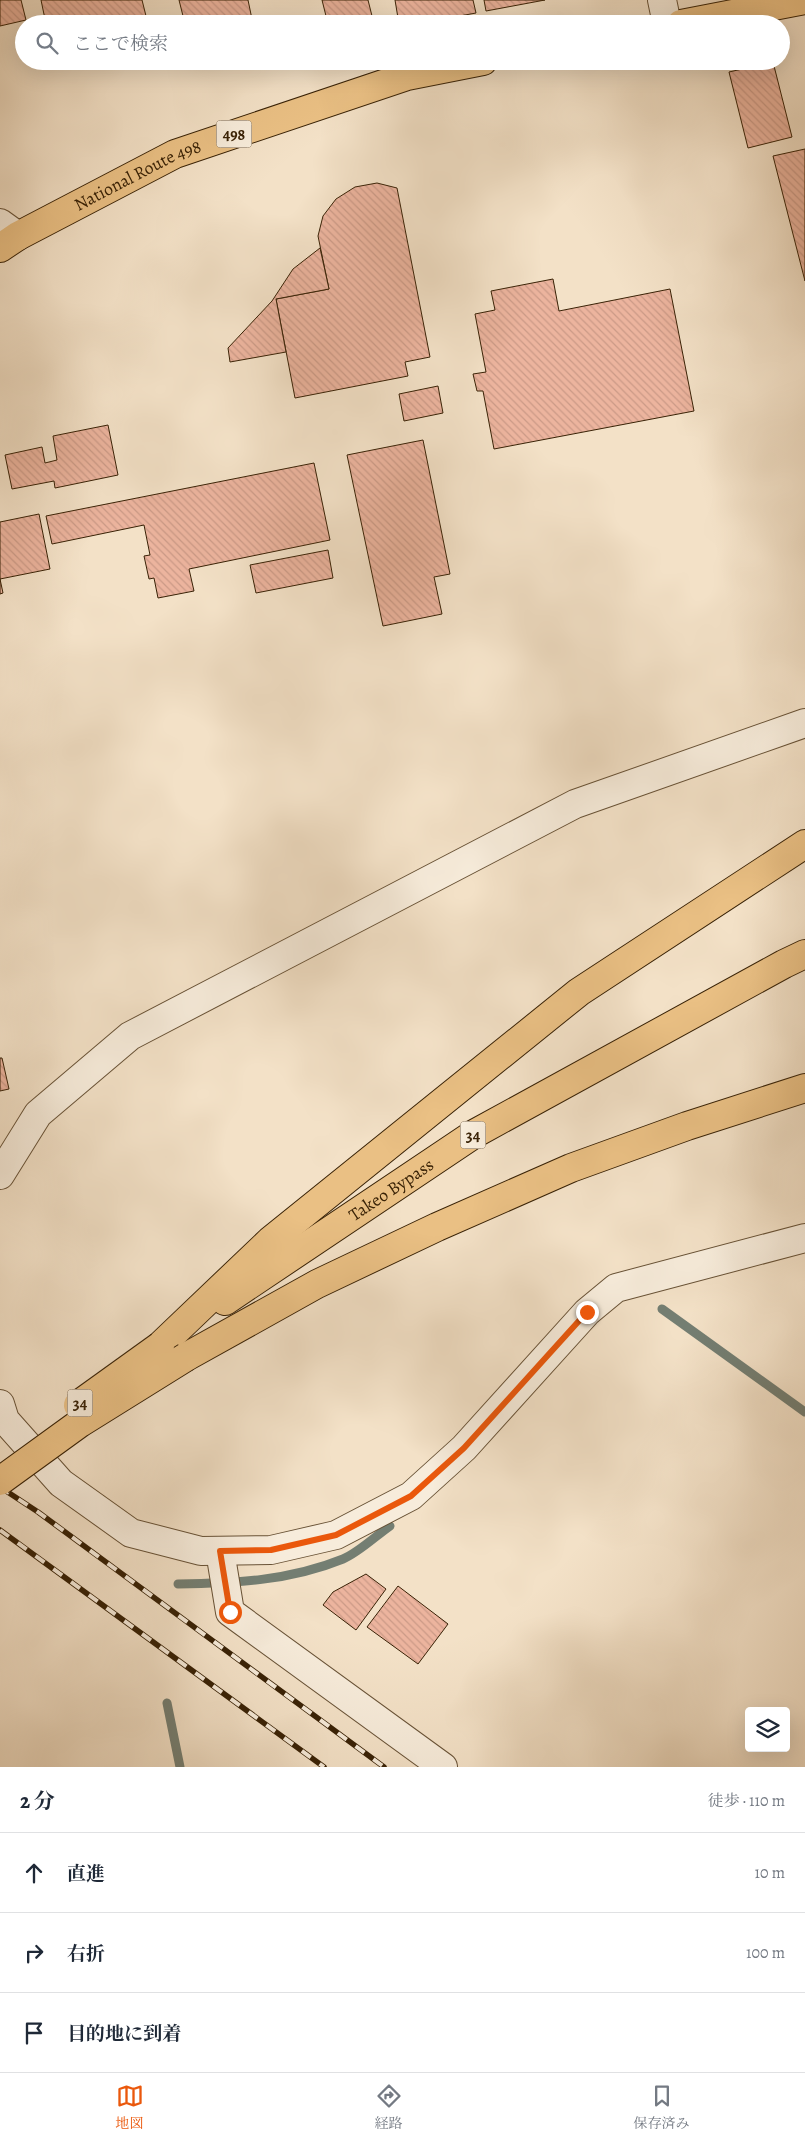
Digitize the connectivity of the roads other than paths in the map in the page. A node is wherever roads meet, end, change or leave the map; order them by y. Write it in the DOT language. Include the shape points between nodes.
graph roads {
  1 [pos="662,0"];
  2 [pos="805,0"];
  3 [pos="664,15"];
  4 [pos="728,15"];
  5 [pos="438,70"];
  6 [pos="6,236"];
  7 [pos="805,723"];
  8 [pos="805,844"];
  9 [pos="805,954"];
  10 [pos="805,1088"];
  11 [pos="0,1175"];
  12 [pos="805,1238"];
  13 [pos="160,1346"];
  14 [pos="0,1404"];
  15 [pos="0,1460"];
  16 [pos="0,1481"];
  17 [pos="220,1551"];
  18 [pos="443,1767"];
  1 -- 3 [label="street"];
  2 -- 4 [label="highway"];
  5 -- 6 [label="highway, National Route 498 / 498" via="407,76 175,154"];
  7 -- 11 [label="street" via="575,804 130,1036 38,1114"];
  8 -- 13 [label="highway" via="579,992 270,1241"];
  9 -- 13 [label="highway, Takeo Bypass / 34" via="474,1134"];
  10 -- 16 [label="highway, bridge" via="571,1168 317,1284 186,1357 80,1423"];
  12 -- 17 [label="street" via="616,1288 587,1312 464,1448 411,1496 336,1535 271,1550"];
  13 -- 15 [label="highway, Takeo Bypass / 34, bridge"];
  14 -- 17 [label="street" via="5,1420 61,1483 131,1533 201,1551"];
  17 -- 18 [label="street" via="230,1612"];
}
